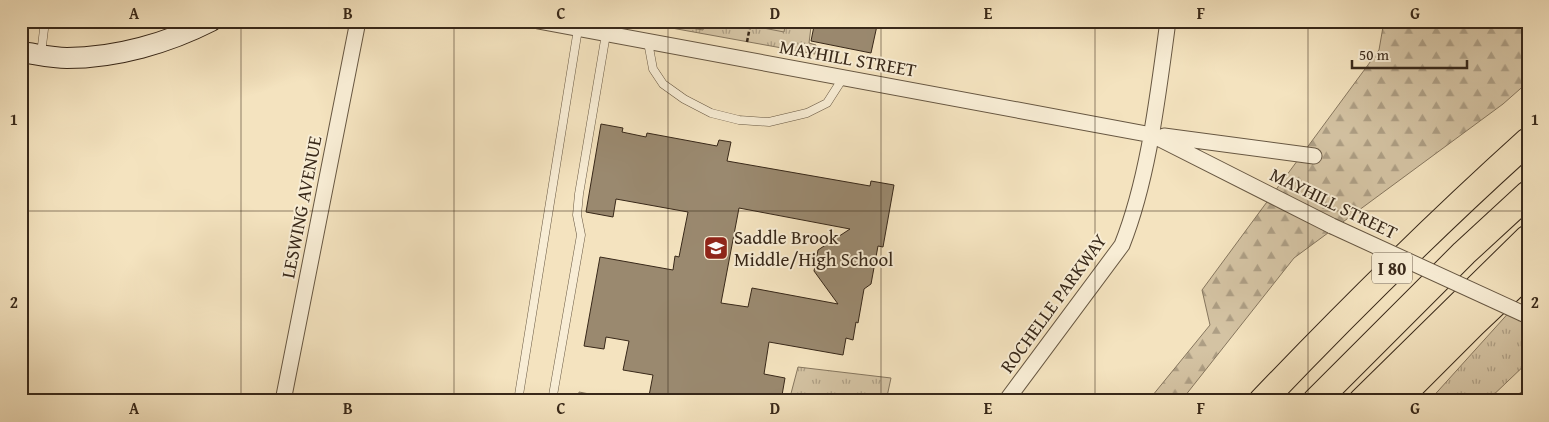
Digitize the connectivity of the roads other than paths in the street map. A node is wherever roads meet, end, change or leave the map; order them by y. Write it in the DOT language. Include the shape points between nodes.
graph roads {
  1 [pos="45,21"];
  2 [pos="211,21"];
  3 [pos="358,21"];
  4 [pos="538,21"];
  5 [pos="1168,21"];
  6 [pos="578,29"];
  7 [pos="606,34"];
  8 [pos="648,42"];
  9 [pos="31,53"];
  10 [pos="843,78"];
  11 [pos="1152,135"];
  12 [pos="1528,141"];
  13 [pos="1314,156"];
  14 [pos="1528,194"];
  15 [pos="1528,238"];
  16 [pos="1528,272"];
  17 [pos="1528,316"];
  18 [pos="1528,398"];
  19 [pos="282,401"];
  20 [pos="518,401"];
  21 [pos="552,401"];
  22 [pos="1006,401"];
  23 [pos="1262,401"];
  24 [pos="1316,401"];
  25 [pos="1362,401"];
  26 [pos="1396,401"];
  27 [pos="1516,401"];
  1 -- 9 [label="lane"];
  2 -- 9 [label="street" via="175,37 103,55 66,58"];
  3 -- 19 [label="street, LESWING AVENUE"];
  4 -- 6 [label="street, MAYHILL STREET"];
  5 -- 11 [label="street, ROCHELLE PARKWAY"];
  6 -- 7 [label="street, MAYHILL STREET"];
  6 -- 20 [label="lane"];
  7 -- 8 [label="street, MAYHILL STREET"];
  7 -- 21 [label="lane" via="579,194 577,215 581,235"];
  8 -- 10 [label="street, MAYHILL STREET"];
  8 -- 10 [label="lane" via="653,69 663,84 711,112 739,120 769,122 807,113 827,103"];
  10 -- 11 [label="street, MAYHILL STREET"];
  11 -- 13 [label="street, MAYHILL STREET"];
  11 -- 17 [label="street, MAYHILL STREET, bridge" via="1332,226"];
  11 -- 22 [label="street, ROCHELLE PARKWAY" via="1122,245"];
  12 -- 23 [label="highway, I 80" via="1380,280"];
  14 -- 24 [label="highway, I 80" via="1450,266"];
  15 -- 25 [label="highway"];
  16 -- 26 [label="highway"];
  18 -- 27 [label="lane" via="1524,396"];
}
